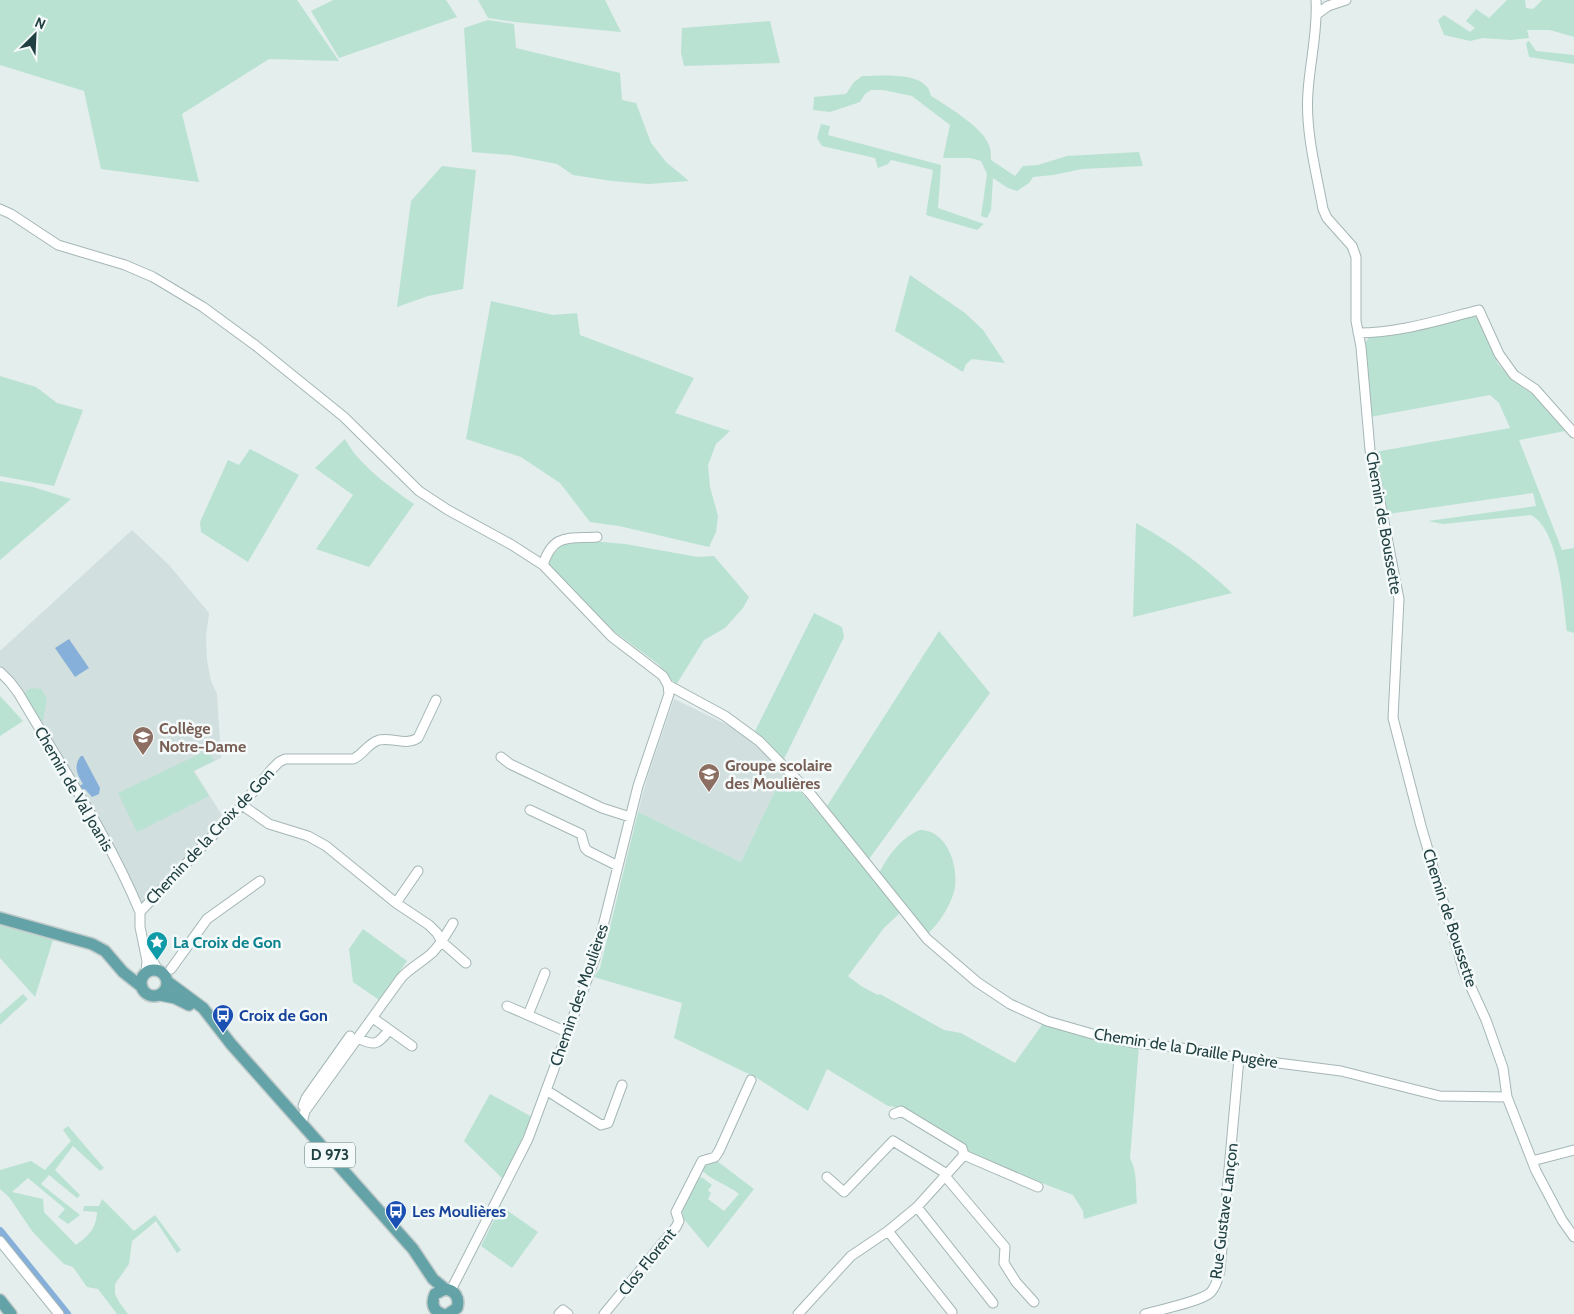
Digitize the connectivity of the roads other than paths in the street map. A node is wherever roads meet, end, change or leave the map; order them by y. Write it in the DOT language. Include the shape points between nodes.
graph roads {
  1 [pos="1316,0"];
  2 [pos="1346,0"];
  3 [pos="1316,14"];
  4 [pos="0,209"];
  5 [pos="1358,334"];
  6 [pos="1574,433"];
  7 [pos="597,537"];
  8 [pos="543,565"];
  9 [pos="0,672"];
  10 [pos="668,685"];
  11 [pos="436,700"];
  12 [pos="501,757"];
  13 [pos="242,805"];
  14 [pos="530,810"];
  15 [pos="630,817"];
  16 [pos="618,866"];
  17 [pos="418,871"];
  18 [pos="260,881"];
  19 [pos="396,903"];
  20 [pos="140,912"];
  21 [pos="0,918"];
  22 [pos="453,923"];
  23 [pos="442,942"];
  24 [pos="145,949"];
  25 [pos="466,963"];
  26 [pos="120,968"];
  27 [pos="146,972"];
  28 [pos="545,973"];
  29 [pos="165,974"];
  30 [pos="142,986"];
  31 [pos="160,995"];
  32 [pos="507,1006"];
  33 [pos="528,1015"];
  34 [pos="373,1018"];
  35 [pos="389,1030"];
  36 [pos="567,1032"];
  37 [pos="223,1034"];
  38 [pos="354,1037"];
  39 [pos="412,1046"];
  40 [pos="1239,1058"];
  41 [pos="751,1080"];
  42 [pos="622,1084"];
  43 [pos="546,1090"];
  44 [pos="1507,1097"];
  45 [pos="308,1104"];
  46 [pos="293,1113"];
  47 [pos="894,1114"];
  48 [pos="302,1123"];
  49 [pos="1574,1150"];
  50 [pos="964,1155"];
  51 [pos="1532,1161"];
  52 [pos="946,1175"];
  53 [pos="827,1177"];
  54 [pos="1038,1187"];
  55 [pos="917,1207"];
  56 [pos="888,1232"];
  57 [pos="1574,1237"];
  58 [pos="0,1242"];
  59 [pos="444,1291"];
  60 [pos="0,1300"];
  61 [pos="1034,1302"];
  62 [pos="993,1303"];
  63 [pos="454,1312"];
  64 [pos="952,1312"];
  65 [pos="11,1314"];
  66 [pos="59,1314"];
  67 [pos="442,1314"];
  68 [pos="559,1314"];
  69 [pos="568,1314"];
  70 [pos="604,1314"];
  71 [pos="798,1314"];
  72 [pos="1145,1314"];
  1 -- 3 [label="street, Chemin de Boussette"];
  2 -- 3 [label="street"];
  3 -- 5 [label="street, Chemin de Boussette" via="1308,92 1310,135 1323,209 1352,246 1356,257"];
  4 -- 8 [label="street, Chemin de la Draille Pugère" via="58,245 125,265 153,277 203,307 344,417 420,491"];
  5 -- 6 [label="street" via="1422,326 1479,310 1499,354 1514,375 1535,389"];
  5 -- 44 [label="street, Chemin de Boussette" via="1370,450 1399,598 1393,718 1464,972 1503,1068"];
  7 -- 8 [label="street" via="559,540 550,548"];
  8 -- 10 [label="street, Chemin de la Draille Pugère" via="612,638 663,676"];
  9 -- 20 [label="street, Chemin de Val Joanis" via="19,694 82,799"];
  10 -- 15 [label="street, Chemin des Moulières" via="669,694"];
  10 -- 40 [label="street, Chemin de la Draille Pugère" via="725,716 759,741 809,792 927,938 977,982 1046,1021 1070,1028 1135,1043"];
  11 -- 13 [label="street, Chemin de la Croix de Gon" via="418,738 413,741 374,742 353,759 285,759 272,769"];
  12 -- 15 [label="street" via="602,808"];
  13 -- 19 [label="street" via="269,824 308,836 326,846"];
  13 -- 20 [label="street, Chemin de la Croix de Gon"];
  14 -- 16 [label="street" via="581,834 588,851"];
  15 -- 16 [label="street, Chemin des Moulières"];
  16 -- 36 [label="street, Chemin des Moulières" via="595,958"];
  17 -- 19 [label="street"];
  18 -- 29 [label="street" via="207,919"];
  19 -- 23 [label="street" via="429,925"];
  20 -- 24 [label="street, Chemin de la Croix de Gon"];
  21 -- 26 [label="main road" via="92,944 105,951"];
  22 -- 23 [label="street"];
  23 -- 25 [label="street"];
  23 -- 34 [label="street" via="409,970"];
  24 -- 27 [label="street, Chemin de la Croix de Gon"];
  24 -- 29 [label="street, Chemin de la Croix de Gon"];
  26 -- 27 [label="main road"];
  26 -- 30 [label="main road"];
  27 -- 29 [label="main road" via="152,970"];
  27 -- 30 [label="main road"];
  28 -- 33 [label="street"];
  29 -- 31 [label="main road" via="166,990"];
  29 -- 37 [label="main road, D 973" via="203,1008"];
  30 -- 31 [label="main road" via="147,994"];
  31 -- 37 [label="main road, D 973" via="188,1004"];
  32 -- 33 [label="street"];
  33 -- 36 [label="street"];
  34 -- 35 [label="street"];
  34 -- 38 [label="street"];
  35 -- 38 [label="street" via="375,1043"];
  35 -- 39 [label="street"];
  36 -- 43 [label="street, Chemin des Moulières"];
  37 -- 46 [label="main road, D 973"];
  38 -- 45 [label="street"];
  40 -- 44 [label="street, Chemin de la Draille Pugère" via="1341,1071 1440,1096"];
  40 -- 72 [label="street, Rue Gustave Lançon" via="1217,1284 1201,1298"];
  41 -- 70 [label="street, Clos Florent" via="719,1151 714,1157 702,1161 680,1204 676,1212 679,1221 676,1227"];
  42 -- 43 [label="street" via="605,1125"];
  43 -- 59 [label="street, Chemin des Moulières" via="528,1139"];
  44 -- 51 [label="street, Chemin de Boussette"];
  45 -- 46 [label="street"];
  45 -- 48 [label="street"];
  46 -- 48 [label="main road, D 973"];
  47 -- 50 [label="street" via="901,1111 962,1148"];
  48 -- 59 [label="main road, D 973" via="412,1249"];
  49 -- 51 [label="street"];
  50 -- 52 [label="street"];
  50 -- 54 [label="street"];
  51 -- 57 [label="street, Chemin de Boussette"];
  52 -- 53 [label="street" via="893,1141 844,1192"];
  52 -- 55 [label="street"];
  52 -- 61 [label="street" via="1004,1248 1004,1263"];
  55 -- 56 [label="street"];
  55 -- 62 [label="street"];
  56 -- 64 [label="street"];
  56 -- 71 [label="street" via="851,1256"];
  58 -- 66 [label="street"];
  59 -- 63 [label="main road" via="457,1296"];
  59 -- 67 [label="main road" via="433,1298 434,1306"];
  60 -- 65 [label="main road"];
  68 -- 69 [label="street" via="563,1310"];
}
